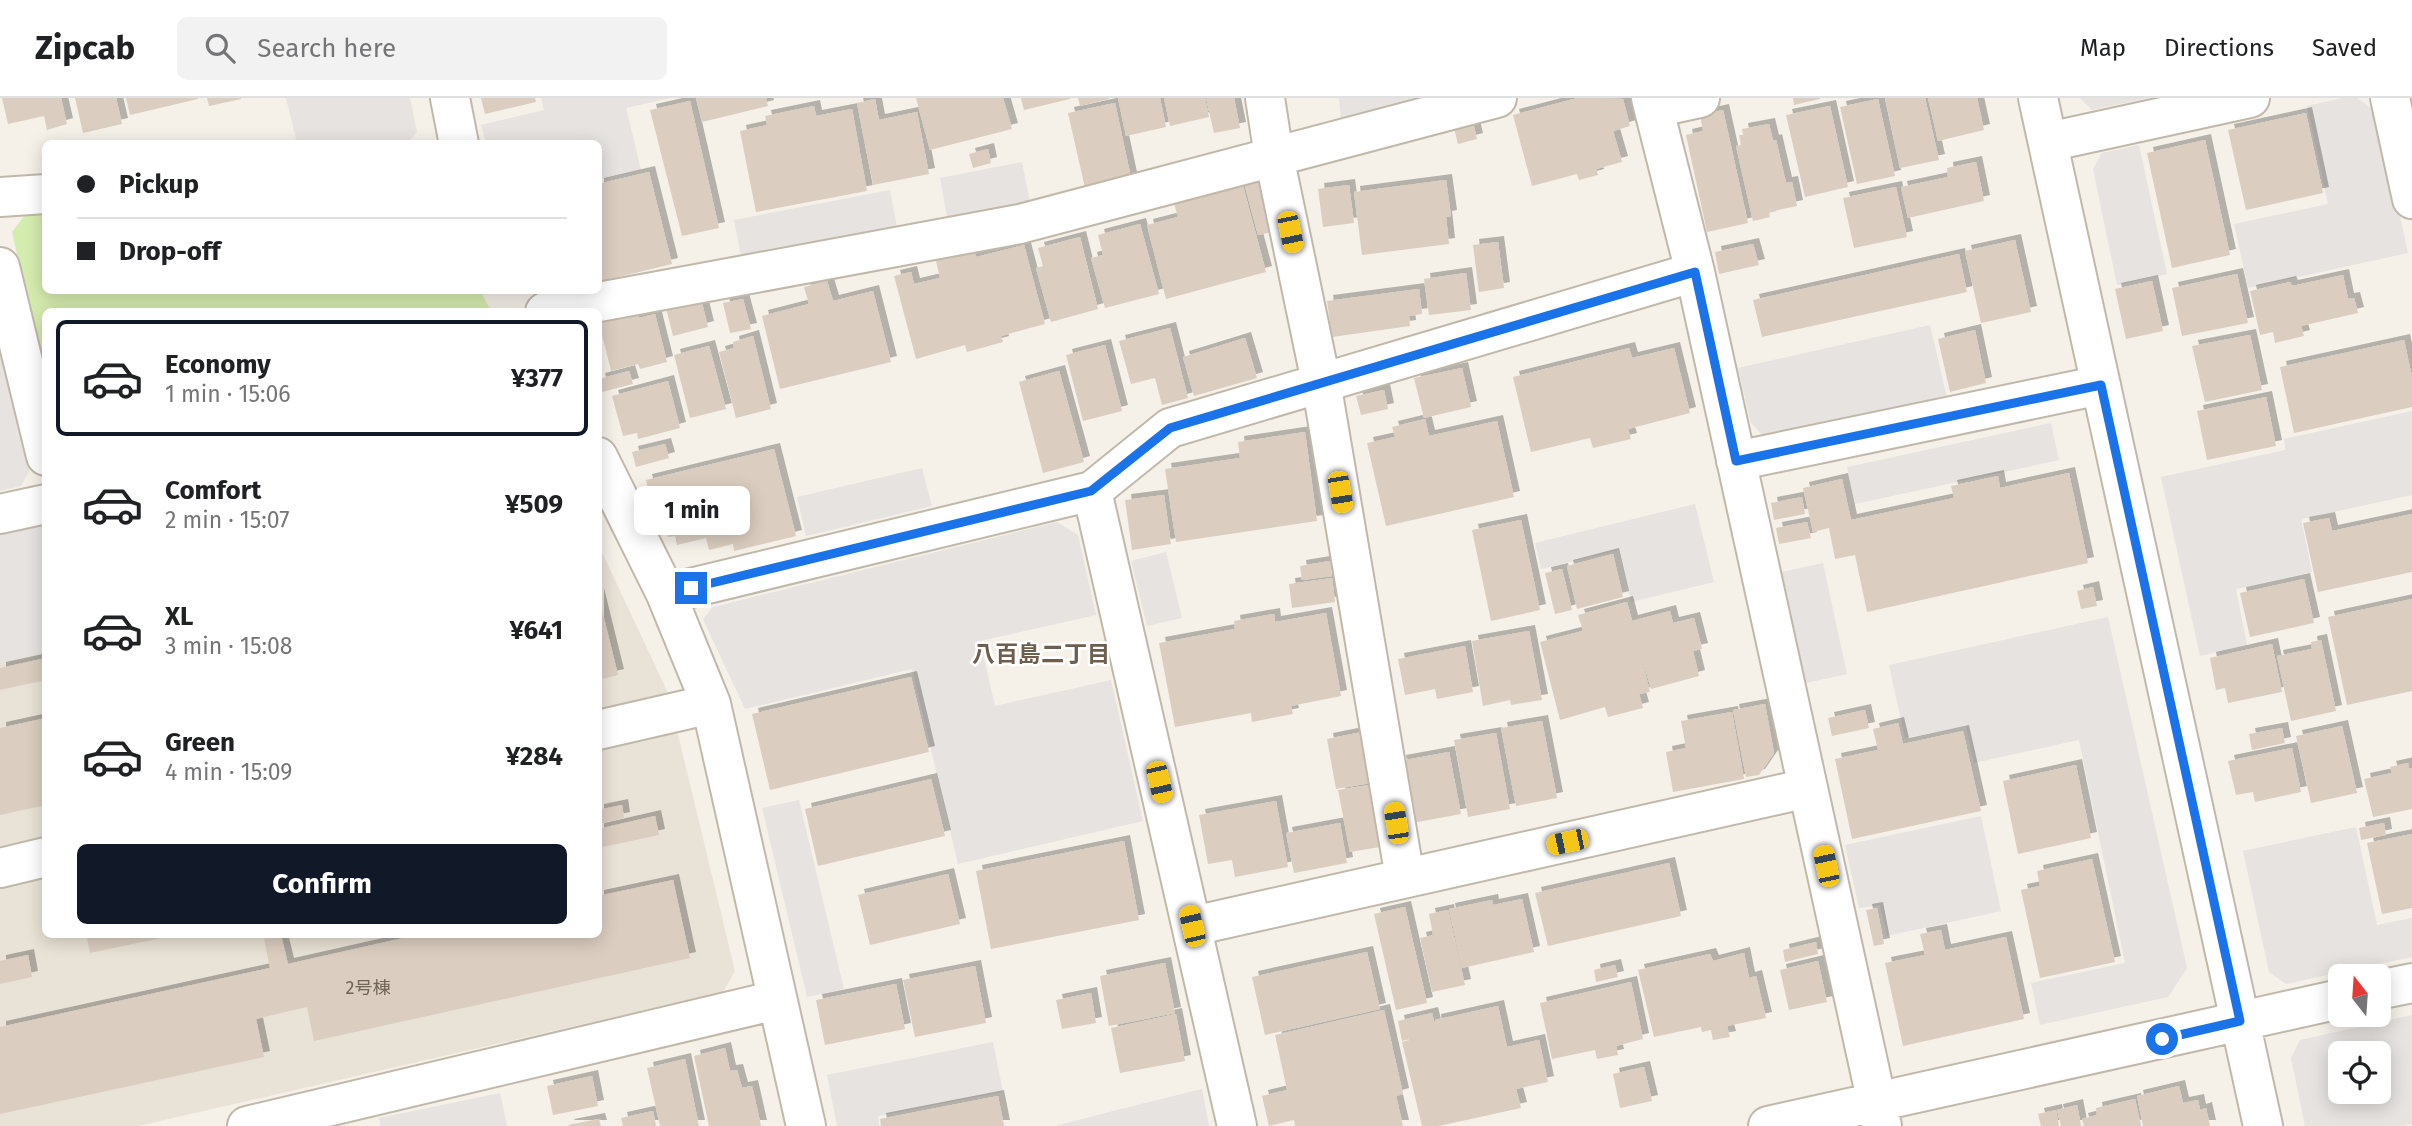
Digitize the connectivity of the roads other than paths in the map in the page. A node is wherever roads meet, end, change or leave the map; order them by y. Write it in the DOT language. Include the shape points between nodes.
graph roads {
  1 [pos="450,98"];
  2 [pos="1265,98"];
  3 [pos="1497,98"];
  4 [pos="1700,98"];
  5 [pos="2038,98"];
  6 [pos="2250,98"];
  7 [pos="2390,98"];
  8 [pos="1652,103"];
  9 [pos="458,140"];
  10 [pos="2048,142"];
  11 [pos="1274,156"];
  12 [pos="42,194"];
  13 [pos="0,197"];
  14 [pos="2412,199"];
  15 [pos="0,267"];
  16 [pos="1695,272"];
  17 [pos="567,308"];
  18 [pos="1321,382"];
  19 [pos="2101,385"];
  20 [pos="42,440"];
  21 [pos="1736,461"];
  22 [pos="602,465"];
  23 [pos="1091,491"];
  24 [pos="42,505"];
  25 [pos="0,514"];
  26 [pos="666,594"];
  27 [pos="711,704"];
  28 [pos="602,729"];
  29 [pos="1808,788"];
  30 [pos="42,858"];
  31 [pos="0,868"];
  32 [pos="1405,878"];
  33 [pos="1192,926"];
  34 [pos="2412,983"];
  35 [pos="2391,987"];
  36 [pos="778,1000"];
  37 [pos="2328,1002"];
  38 [pos="2240,1021"];
  39 [pos="1880,1114"];
  40 [pos="247,1126"];
  41 [pos="806,1126"];
  42 [pos="1237,1126"];
  43 [pos="1768,1126"];
  44 [pos="2263,1126"];
  1 -- 9 [label="street"];
  2 -- 11 [label="street"];
  3 -- 11 [label="street"];
  4 -- 8 [label="street"];
  5 -- 10 [label="street"];
  6 -- 10 [label="street"];
  7 -- 14 [label="street"];
  8 -- 16 [label="street"];
  10 -- 19 [label="street"];
  11 -- 17 [label="street" via="1020,224"];
  11 -- 18 [label="street"];
  12 -- 13 [label="street"];
  15 -- 20 [label="street"];
  16 -- 18 [label="street"];
  16 -- 21 [label="street"];
  18 -- 23 [label="street" via="1170,428"];
  18 -- 32 [label="street"];
  19 -- 21 [label="street"];
  19 -- 38 [label="street"];
  21 -- 29 [label="street"];
  22 -- 26 [label="street"];
  23 -- 26 [label="street"];
  23 -- 33 [label="street"];
  24 -- 25 [label="street"];
  26 -- 27 [label="street"];
  27 -- 28 [label="street"];
  27 -- 36 [label="street"];
  29 -- 32 [label="street"];
  29 -- 39 [label="street"];
  30 -- 31 [label="street"];
  32 -- 33 [label="street"];
  33 -- 42 [label="street"];
  34 -- 35 [label="street"];
  36 -- 40 [label="street"];
  36 -- 41 [label="street"];
  37 -- 38 [label="street"];
  38 -- 39 [label="street"];
  38 -- 44 [label="street"];
  39 -- 43 [label="street"];
}
